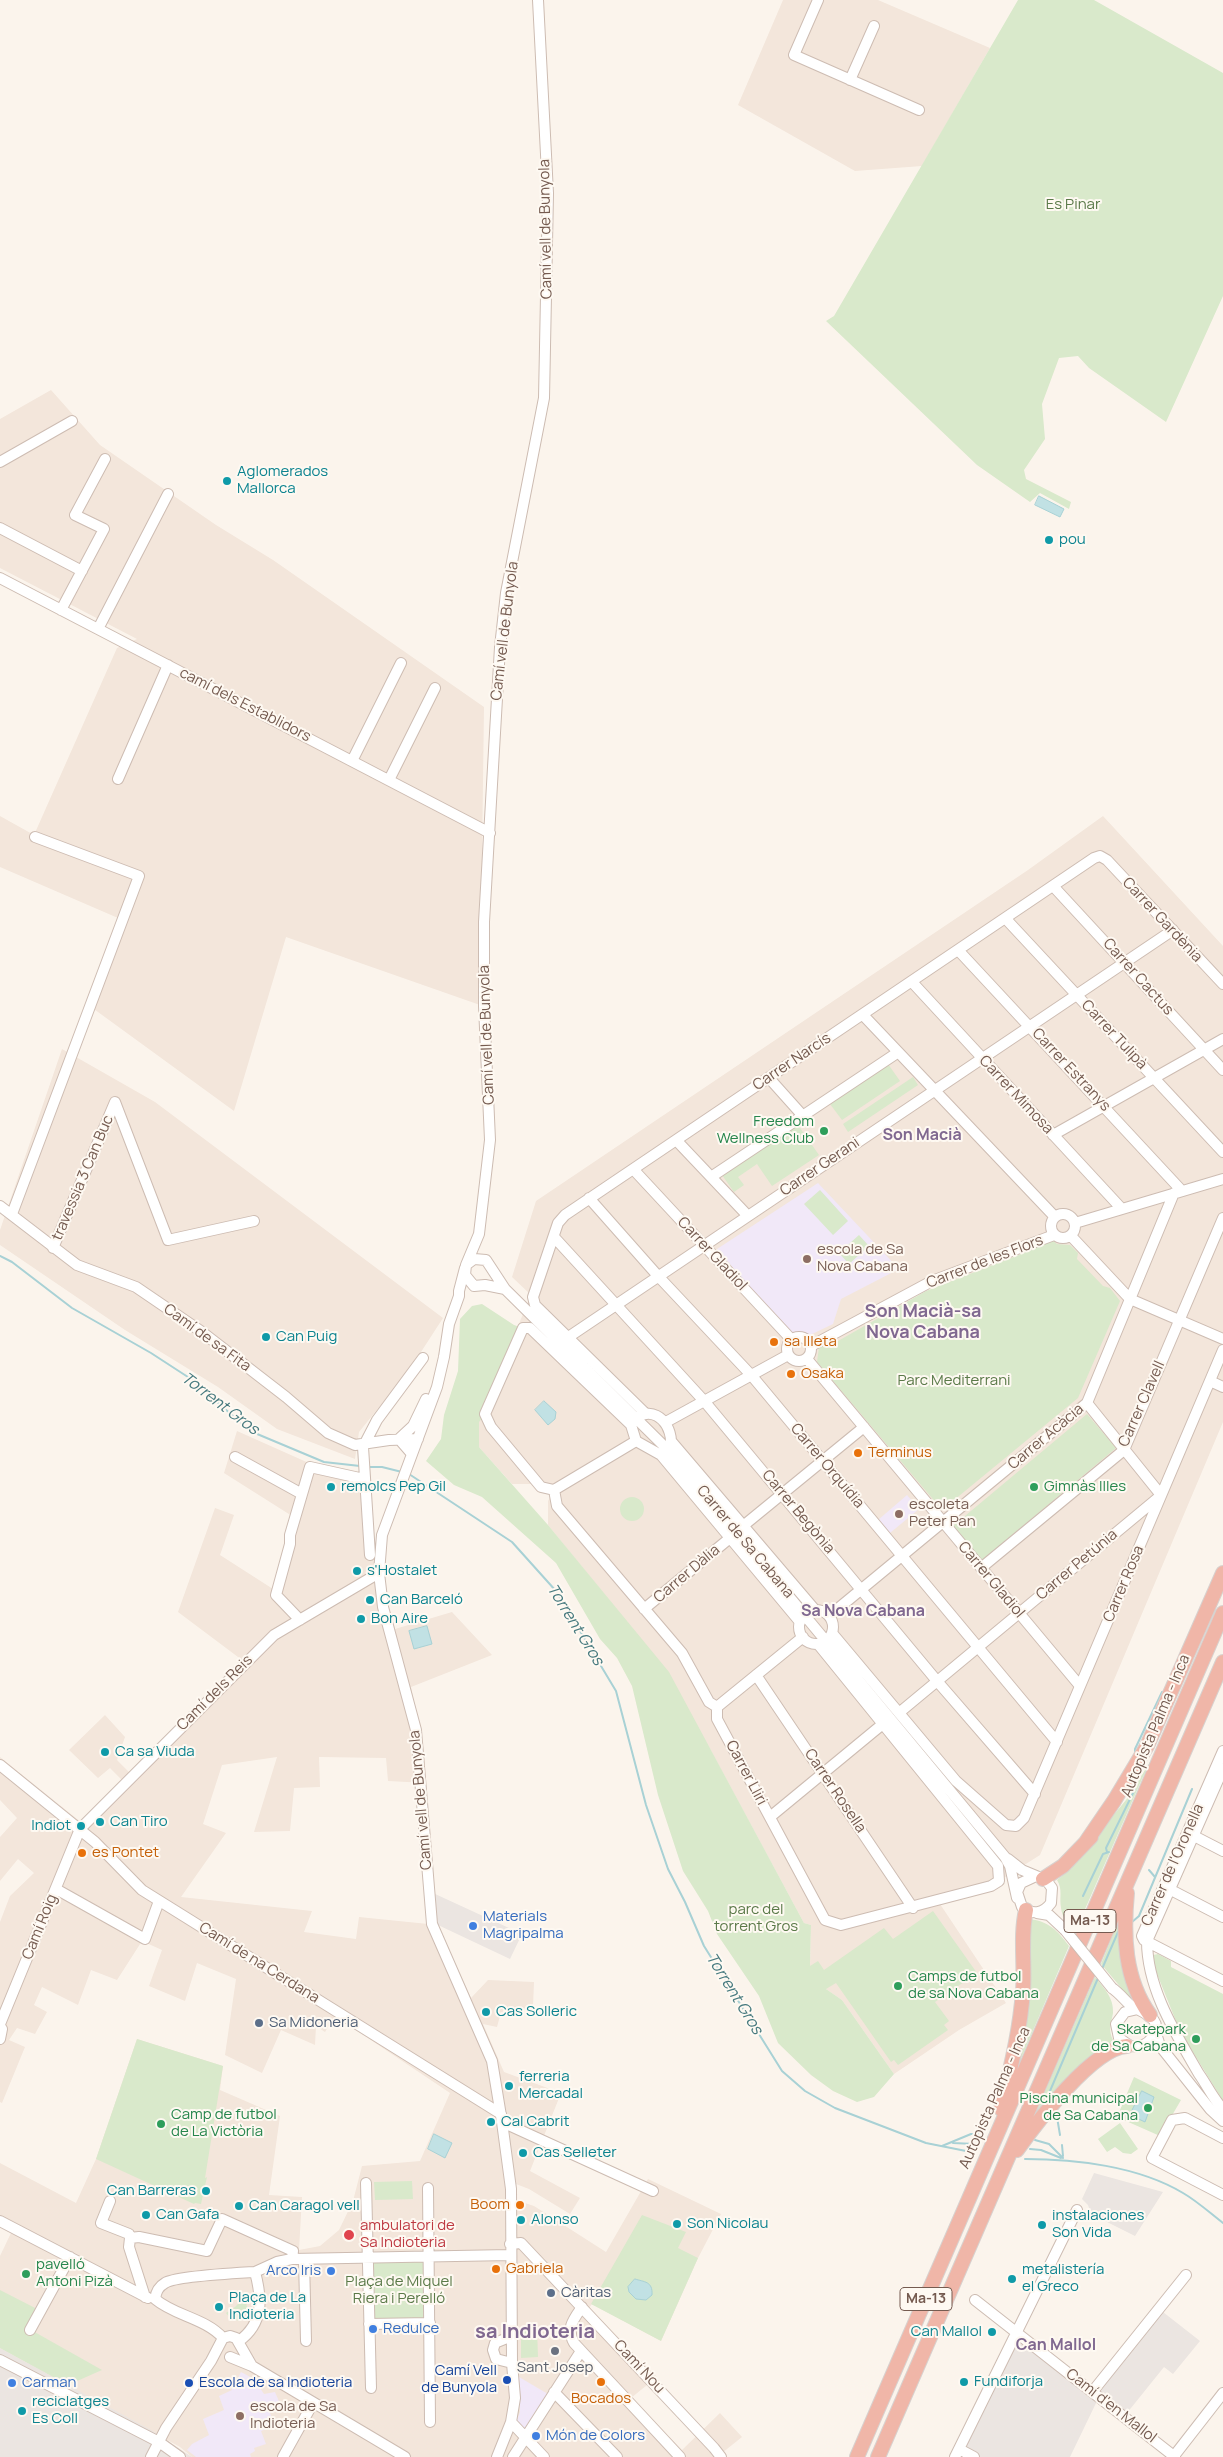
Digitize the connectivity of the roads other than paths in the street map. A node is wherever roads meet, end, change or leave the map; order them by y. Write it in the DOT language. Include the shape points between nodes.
graph roads {
  1 [pos="538,0"];
  2 [pos="818,0"];
  3 [pos="874,26"];
  4 [pos="850,80"];
  5 [pos="919,110"];
  6 [pos="72,421"];
  7 [pos="105,459"];
  8 [pos="0,462"];
  9 [pos="168,494"];
  10 [pos="0,528"];
  11 [pos="82,571"];
  12 [pos="0,578"];
  13 [pos="62,610"];
  14 [pos="98,629"];
  15 [pos="400,664"];
  16 [pos="168,665"];
  17 [pos="435,688"];
  18 [pos="352,761"];
  19 [pos="118,779"];
  20 [pos="389,780"];
  21 [pos="490,833"];
  22 [pos="34,837"];
  23 [pos="1100,856"];
  24 [pos="1053,886"];
  25 [pos="1005,918"];
  26 [pos="1173,930"];
  27 [pos="958,950"];
  28 [pos="1125,962"];
  29 [pos="912,982"];
  30 [pos="1223,984"];
  31 [pos="1077,995"];
  32 [pos="863,1014"];
  33 [pos="1030,1026"];
  34 [pos="1223,1039"];
  35 [pos="1204,1049"];
  36 [pos="897,1053"];
  37 [pos="982,1059"];
  38 [pos="1223,1070"];
  39 [pos="769,1078"];
  40 [pos="1153,1078"];
  41 [pos="934,1091"];
  42 [pos="1104,1106"];
  43 [pos="803,1116"];
  44 [pos="1053,1135"];
  45 [pos="676,1140"];
  46 [pos="1223,1152"];
  47 [pos="633,1169"];
  48 [pos="711,1177"];
  49 [pos="1223,1179"];
  50 [pos="1178,1192"];
  51 [pos="589,1198"];
  52 [pos="0,1206"];
  53 [pos="1121,1208"];
  54 [pos="12,1214"];
  55 [pos="748,1216"];
  56 [pos="1055,1217"];
  57 [pos="1223,1218"];
  58 [pos="254,1221"];
  59 [pos="1075,1223"];
  60 [pos="479,1234"];
  61 [pos="1054,1235"];
  62 [pos="1071,1236"];
  63 [pos="554,1237"];
  64 [pos="705,1245"];
  65 [pos="53,1248"];
  66 [pos="486,1260"];
  67 [pos="465,1267"];
  68 [pos="492,1271"];
  69 [pos="658,1276"];
  70 [pos="485,1285"];
  71 [pos="474,1286"];
  72 [pos="505,1289"];
  73 [pos="459,1296"];
  74 [pos="1130,1299"];
  75 [pos="616,1305"];
  76 [pos="1179,1320"];
  77 [pos="567,1338"];
  78 [pos="792,1339"];
  79 [pos="1223,1339"];
  80 [pos="811,1346"];
  81 [pos="1223,1350"];
  82 [pos="788,1355"];
  83 [pos="423,1358"];
  84 [pos="807,1359"];
  85 [pos="752,1376"];
  86 [pos="1210,1381"];
  87 [pos="437,1387"];
  88 [pos="1223,1388"];
  89 [pos="706,1402"];
  90 [pos="1087,1403"];
  91 [pos="638,1418"];
  92 [pos="666,1422"];
  93 [pos="864,1427"];
  94 [pos="399,1439"];
  95 [pos="418,1440"];
  96 [pos="636,1441"];
  97 [pos="366,1442"];
  98 [pos="668,1444"];
  99 [pos="652,1450"];
  100 [pos="1124,1450"];
  101 [pos="412,1454"];
  102 [pos="235,1456"];
  103 [pos="823,1460"];
  104 [pos="364,1479"];
  105 [pos="554,1490"];
  106 [pos="783,1493"];
  107 [pos="302,1494"];
  108 [pos="1162,1495"];
  109 [pos="943,1522"];
  110 [pos="743,1526"];
  111 [pos="730,1538"];
  112 [pos="370,1554"];
  113 [pos="901,1556"];
  114 [pos="981,1568"];
  115 [pos="1223,1573"];
  116 [pos="379,1574"];
  117 [pos="862,1589"];
  118 [pos="644,1609"];
  119 [pos="1019,1613"];
  120 [pos="1223,1613"];
  121 [pos="807,1615"];
  122 [pos="829,1616"];
  123 [pos="300,1620"];
  124 [pos="803,1637"];
  125 [pos="826,1639"];
  126 [pos="978,1648"];
  127 [pos="1223,1662"];
  128 [pos="756,1675"];
  129 [pos="937,1682"];
  130 [pos="1080,1686"];
  131 [pos="1185,1701"];
  132 [pos="717,1707"];
  133 [pos="900,1712"];
  134 [pos="884,1723"];
  135 [pos="1057,1742"];
  136 [pos="1223,1751"];
  137 [pos="0,1765"];
  138 [pos="1220,1772"];
  139 [pos="823,1774"];
  140 [pos="1035,1794"];
  141 [pos="770,1817"];
  142 [pos="80,1829"];
  143 [pos="1194,1836"];
  144 [pos="1086,1842"];
  145 [pos="1223,1850"];
  146 [pos="1004,1856"];
  147 [pos="1129,1877"];
  148 [pos="1039,1878"];
  149 [pos="56,1889"];
  150 [pos="1171,1890"];
  151 [pos="1017,1898"];
  152 [pos="1053,1898"];
  153 [pos="159,1901"];
  154 [pos="913,1908"];
  155 [pos="1030,1911"];
  156 [pos="1223,1917"];
  157 [pos="1065,1930"];
  158 [pos="1147,1941"];
  159 [pos="1223,1981"];
  160 [pos="1112,1988"];
  161 [pos="1144,2012"];
  162 [pos="1118,2020"];
  163 [pos="0,2025"];
  164 [pos="1155,2029"];
  165 [pos="0,2039"];
  166 [pos="1133,2046"];
  167 [pos="1181,2073"];
  168 [pos="1223,2109"];
  169 [pos="501,2118"];
  170 [pos="1223,2122"];
  171 [pos="1223,2138"];
  172 [pos="994,2141"];
  173 [pos="1000,2175"];
  174 [pos="366,2183"];
  175 [pos="428,2188"];
  176 [pos="653,2191"];
  177 [pos="1223,2195"];
  178 [pos="110,2201"];
  179 [pos="1077,2210"];
  180 [pos="0,2221"];
  181 [pos="130,2238"];
  182 [pos="510,2244"];
  183 [pos="510,2255"];
  184 [pos="428,2257"];
  185 [pos="70,2258"];
  186 [pos="367,2258"];
  187 [pos="292,2259"];
  188 [pos="304,2260"];
  189 [pos="255,2272"];
  190 [pos="1186,2275"];
  191 [pos="150,2298"];
  192 [pos="975,2300"];
  193 [pos="582,2307"];
  194 [pos="430,2322"];
  195 [pos="369,2324"];
  196 [pos="30,2330"];
  197 [pos="1016,2333"];
  198 [pos="512,2336"];
  199 [pos="306,2341"];
  200 [pos="220,2342"];
  201 [pos="239,2342"];
  202 [pos="581,2351"];
  203 [pos="228,2357"];
  204 [pos="0,2360"];
  205 [pos="211,2361"];
  206 [pos="512,2363"];
  207 [pos="252,2366"];
  208 [pos="371,2388"];
  209 [pos="554,2392"];
  210 [pos="1093,2392"];
  211 [pos="1223,2393"];
  212 [pos="313,2403"];
  213 [pos="430,2422"];
  214 [pos="511,2422"];
  215 [pos="525,2437"];
  216 [pos="159,2442"];
  217 [pos="957,2453"];
  218 [pos="1174,2456"];
  219 [pos="151,2457"];
  220 [pos="180,2457"];
  221 [pos="282,2457"];
  222 [pos="405,2457"];
  223 [pos="497,2457"];
  224 [pos="514,2457"];
  225 [pos="544,2457"];
  226 [pos="616,2457"];
  227 [pos="680,2457"];
  228 [pos="721,2457"];
  229 [pos="857,2457"];
  230 [pos="878,2457"];
  231 [pos="974,2457"];
  1 -- 21 [label="street, Camí vell de Bunyola" via="548,193 544,398 506,592"];
  2 -- 4 [label="street" via="794,55"];
  3 -- 4 [label="street"];
  4 -- 5 [label="street"];
  6 -- 8 [label="street"];
  7 -- 11 [label="street" via="75,514 104,529"];
  9 -- 14 [label="street"];
  10 -- 11 [label="street"];
  11 -- 13 [label="street"];
  12 -- 13 [label="street, camí dels Establidors"];
  13 -- 14 [label="street, camí dels Establidors"];
  14 -- 16 [label="street, camí dels Establidors"];
  15 -- 18 [label="street"];
  16 -- 18 [label="street, camí dels Establidors"];
  16 -- 19 [label="street"];
  17 -- 20 [label="street"];
  18 -- 20 [label="street, camí dels Establidors"];
  20 -- 21 [label="street, camí dels Establidors"];
  21 -- 60 [label="street, Camí vell de Bunyola" via="484,922 490,1140"];
  22 -- 54 [label="street" via="139,876"];
  23 -- 24 [label="street, Carrer Narcís"];
  23 -- 26 [label="street, Carrer Gardènia"];
  24 -- 25 [label="street, Carrer Narcís"];
  24 -- 28 [label="street, Carrer Cactus"];
  25 -- 27 [label="street, Carrer Narcís"];
  25 -- 31 [label="street, Carrer Tulipà"];
  26 -- 28 [label="street, Carrer Gerani"];
  26 -- 30 [label="street, Carrer Gardènia"];
  27 -- 29 [label="street, Carrer Narcís"];
  27 -- 33 [label="street, Carrer Estranys"];
  28 -- 31 [label="street, Carrer Gerani"];
  28 -- 35 [label="street, Carrer Cactus"];
  29 -- 32 [label="street, Carrer Narcís"];
  29 -- 37 [label="street, Carrer Mimosa"];
  31 -- 33 [label="street, Carrer Gerani"];
  31 -- 40 [label="street, Carrer Tulipà"];
  32 -- 36 [label="street"];
  32 -- 39 [label="street, Carrer Narcís"];
  33 -- 37 [label="street, Carrer Gerani"];
  33 -- 42 [label="street, Carrer Estranys"];
  34 -- 35 [label="street"];
  35 -- 38 [label="street, Carrer Cactus"];
  35 -- 40 [label="street"];
  36 -- 41 [label="street"];
  36 -- 43 [label="street"];
  37 -- 41 [label="street, Carrer Gerani"];
  37 -- 44 [label="street, Carrer Mimosa"];
  39 -- 43 [label="street"];
  39 -- 45 [label="street, Carrer Narcís"];
  40 -- 42 [label="street"];
  40 -- 46 [label="street, Carrer Tulipà"];
  41 -- 55 [label="street, Carrer Gerani"];
  41 -- 56 [label="street"];
  42 -- 44 [label="street"];
  42 -- 50 [label="street, Carrer Estranys"];
  43 -- 48 [label="street"];
  44 -- 53 [label="street, Carrer Mimosa"];
  45 -- 47 [label="street, Carrer Narcís"];
  45 -- 48 [label="street"];
  47 -- 51 [label="street, Carrer Narcís"];
  47 -- 64 [label="street, Carrer Gladiol"];
  48 -- 55 [label="street"];
  49 -- 50 [label="street"];
  50 -- 53 [label="street"];
  50 -- 74 [label="street, Carrer Acàcia"];
  51 -- 63 [label="street, Carrer Narcís" via="565,1215 558,1223"];
  51 -- 69 [label="street, Carrer Orquídia"];
  52 -- 54 [label="street, Camí de sa Fita"];
  53 -- 59 [label="street"];
  54 -- 65 [label="street, Camí de sa Fita"];
  55 -- 64 [label="street, Carrer Gerani"];
  56 -- 59 [label="street" via="1066,1214"];
  56 -- 61 [label="street" via="1051,1224"];
  57 -- 76 [label="street, Carrer Clavell"];
  58 -- 65 [label="street, travessia 3 Can Buc" via="168,1240 115,1102"];
  59 -- 62 [label="street"];
  60 -- 66 [label="street, Camí vell de Bunyola"];
  60 -- 67 [label="street, Camí vell de Bunyola"];
  61 -- 62 [label="street" via="1062,1239"];
  61 -- 80 [label="street, Carrer de les Flors" via="932,1281"];
  62 -- 74 [label="street"];
  63 -- 75 [label="street, Carrer Begònia"];
  63 -- 77 [label="street, Carrer Narcís" via="534,1297 535,1305"];
  64 -- 69 [label="street, Carrer Gerani"];
  64 -- 78 [label="street, Carrer Gladiol"];
  65 -- 97 [label="street, Camí de sa Fita" via="77,1266 136,1287 255,1372 328,1433 355,1445"];
  66 -- 67 [label="street" via="474,1259"];
  66 -- 68 [label="street"];
  67 -- 71 [label="street" via="465,1276"];
  67 -- 73 [label="street, Camí vell de Bunyola"];
  68 -- 70 [label="street" via="492,1277"];
  68 -- 72 [label="street, Carrer de Sa Cabana"];
  69 -- 75 [label="street, Carrer Gerani"];
  69 -- 85 [label="street, Carrer Orquídia"];
  70 -- 71 [label="street"];
  70 -- 72 [label="street"];
  71 -- 73 [label="street"];
  72 -- 91 [label="street, Carrer de Sa Cabana"];
  73 -- 87 [label="street, Camí vell de Bunyola" via="449,1324"];
  74 -- 76 [label="street"];
  74 -- 90 [label="street, Carrer Acàcia"];
  75 -- 77 [label="street, Carrer Gerani"];
  75 -- 89 [label="street, Carrer Begònia"];
  76 -- 79 [label="street"];
  76 -- 100 [label="street, Carrer Clavell"];
  77 -- 91 [label="street"];
  78 -- 80 [label="street" via="802,1337"];
  78 -- 82 [label="street" via="787,1346"];
  80 -- 84 [label="street"];
  81 -- 86 [label="street, Carrer Rosa"];
  82 -- 84 [label="street" via="798,1362"];
  82 -- 85 [label="street"];
  83 -- 97 [label="street" via="376,1420"];
  84 -- 93 [label="street, Carrer Gladiol"];
  85 -- 89 [label="street"];
  85 -- 103 [label="street, Carrer Orquídia"];
  86 -- 88 [label="street"];
  86 -- 108 [label="street, Carrer Rosa"];
  87 -- 94 [label="street" via="428,1395 413,1426"];
  87 -- 95 [label="street, Camí vell de Bunyola"];
  89 -- 92 [label="street"];
  89 -- 106 [label="street, Carrer Begònia"];
  90 -- 100 [label="street"];
  90 -- 109 [label="street, Carrer Acàcia"];
  91 -- 92 [label="street" via="655,1415"];
  91 -- 96 [label="street"];
  91 -- 98 [label="street, Carrer de Sa Cabana"];
  91 -- 105 [label="street" via="530,1328 523,1328 485,1414 491,1427 541,1487"];
  92 -- 98 [label="street" via="671,1431"];
  93 -- 103 [label="street"];
  93 -- 109 [label="street, Carrer Gladiol"];
  94 -- 95 [label="street, Camí de sa Fita"];
  94 -- 97 [label="street, Camí de sa Fita"];
  94 -- 101 [label="street"];
  95 -- 101 [label="street, Camí vell de Bunyola"];
  96 -- 99 [label="street"];
  96 -- 105 [label="street"];
  97 -- 104 [label="street" via="362,1458"];
  98 -- 99 [label="street"];
  98 -- 110 [label="street"];
  98 -- 121 [label="street, Carrer de Sa Cabana"];
  99 -- 111 [label="street" via="661,1455"];
  100 -- 108 [label="street"];
  100 -- 114 [label="street, Carrer Clavell"];
  101 -- 116 [label="street, Camí vell de Bunyola" via="382,1535"];
  102 -- 107 [label="street"];
  103 -- 106 [label="street"];
  103 -- 113 [label="street, Carrer Orquídia"];
  104 -- 107 [label="street" via="310,1467"];
  104 -- 112 [label="street"];
  105 -- 118 [label="street, Carrer Lliri" via="557,1506"];
  106 -- 110 [label="street"];
  106 -- 117 [label="street, Carrer Begònia"];
  107 -- 123 [label="street" via="276,1595"];
  108 -- 119 [label="street, Carrer Petúnia"];
  108 -- 130 [label="street, Carrer Rosa"];
  109 -- 113 [label="street, Carrer Acàcia"];
  109 -- 114 [label="street, Carrer Gladiol"];
  110 -- 121 [label="street"];
  111 -- 118 [label="street, Carrer Dàlia"];
  111 -- 121 [label="street"];
  113 -- 117 [label="street, Carrer Acàcia"];
  113 -- 126 [label="street, Carrer Orquídia"];
  114 -- 119 [label="street, Carrer Gladiol"];
  115 -- 144 [label="highway" via="1147,1746"];
  116 -- 123 [label="street, Camí dels Reis"];
  116 -- 169 [label="street, Camí vell de Bunyola" via="383,1607 416,1730 432,1924 492,2061"];
  117 -- 122 [label="street, Carrer Acàcia"];
  117 -- 129 [label="street, Carrer Begònia"];
  118 -- 132 [label="street, Carrer Lliri" via="682,1653 710,1702"];
  119 -- 126 [label="street, Carrer Petúnia"];
  119 -- 130 [label="street, Carrer Gladiol"];
  120 -- 131 [label="highway, Autopista Palma - Inca / Ma-13"];
  121 -- 122 [label="street"];
  121 -- 124 [label="street"];
  121 -- 125 [label="street, Carrer de Sa Cabana"];
  122 -- 125 [label="street" via="833,1624"];
  123 -- 142 [label="street, Camí dels Reis" via="274,1635"];
  124 -- 125 [label="street" via="810,1642"];
  124 -- 128 [label="street"];
  125 -- 133 [label="street"];
  125 -- 134 [label="street"];
  125 -- 146 [label="street, Carrer de Sa Cabana"];
  126 -- 129 [label="street, Carrer Petúnia"];
  126 -- 135 [label="street, Carrer Orquídia"];
  127 -- 147 [label="highway, Ma-13"];
  128 -- 132 [label="street"];
  128 -- 139 [label="street, Carrer Rosella"];
  129 -- 133 [label="street, Carrer Petúnia"];
  129 -- 140 [label="street, Carrer Begònia"];
  130 -- 135 [label="street, Carrer Rosa"];
  131 -- 144 [label="highway" via="1138,1777"];
  131 -- 172 [label="highway, Autopista Palma - Inca / Ma-13"];
  132 -- 141 [label="street, Carrer Lliri" via="717,1719"];
  133 -- 140 [label="street, Carrer Rosa" via="956,1781 1006,1825 1016,1826 1024,1818"];
  134 -- 139 [label="street"];
  134 -- 154 [label="street, Carrer Lliri" via="998,1866 999,1881 991,1886"];
  135 -- 140 [label="street, Carrer Rosa"];
  136 -- 138 [label="street, Carrer de l'Oronella"];
  137 -- 142 [label="street"];
  138 -- 143 [label="street, Carrer de l'Oronella"];
  138 -- 158 [label="street, Carrer de l'Oronella" via="1143,1934"];
  139 -- 141 [label="street"];
  139 -- 154 [label="street, Carrer Rosella"];
  141 -- 154 [label="street, Carrer Lliri" via="825,1920 841,1925"];
  142 -- 149 [label="street, Camí Roig"];
  142 -- 153 [label="street, Camí de na Cerdana" via="128,1877"];
  143 -- 145 [label="street"];
  143 -- 150 [label="street, Carrer de l'Oronella"];
  144 -- 148 [label="highway" via="1064,1866"];
  146 -- 148 [label="street, Carrer de Sa Cabana"];
  146 -- 151 [label="street, Carrer de Sa Cabana" via="1010,1866"];
  147 -- 161 [label="highway" via="1124,1920 1126,1952"];
  147 -- 173 [label="highway, Ma-13"];
  148 -- 151 [label="street" via="1021,1883"];
  148 -- 152 [label="street" via="1052,1888"];
  149 -- 153 [label="street" via="145,1939"];
  149 -- 163 [label="street, Camí Roig"];
  150 -- 156 [label="street"];
  150 -- 158 [label="street, Carrer de l'Oronella"];
  151 -- 155 [label="street"];
  152 -- 155 [label="street" via="1044,1910"];
  152 -- 157 [label="street"];
  153 -- 169 [label="street, Camí de na Cerdana"];
  155 -- 157 [label="street" via="1049,1915"];
  155 -- 172 [label="highway" via="1023,1923 1022,2011"];
  157 -- 160 [label="street, bridge"];
  158 -- 159 [label="street"];
  158 -- 168 [label="street" via="1148,1964 1174,2029"];
  160 -- 161 [label="street" via="1131,2006"];
  160 -- 162 [label="street" via="1119,2005"];
  161 -- 162 [label="street" via="1128,2010"];
  161 -- 164 [label="street"];
  162 -- 166 [label="street" via="1117,2035"];
  163 -- 165 [label="street"];
  164 -- 166 [label="street" via="1149,2042"];
  164 -- 167 [label="street" via="1158,2043"];
  166 -- 167 [label="street" via="1155,2051"];
  166 -- 173 [label="highway" via="1110,2051 1055,2100"];
  167 -- 170 [label="street"];
  169 -- 176 [label="street, Camí de na Cerdana"];
  169 -- 182 [label="street, Camí vell de Bunyola" via="511,2189"];
  171 -- 177 [label="street" via="1186,2118 1172,2120 1152,2158"];
  172 -- 229 [label="highway, Autopista Palma - Inca / Ma-13"];
  173 -- 230 [label="highway, Ma-13"];
  174 -- 186 [label="street"];
  175 -- 184 [label="street"];
  178 -- 181 [label="street" via="101,2223 128,2234"];
  179 -- 197 [label="street"];
  180 -- 185 [label="street"];
  181 -- 187 [label="street" via="207,2251 222,2219 293,2250"];
  181 -- 191 [label="street" via="129,2247"];
  182 -- 183 [label="street, Camí vell de Bunyola"];
  182 -- 193 [label="street, Camí Nou" via="521,2243"];
  183 -- 184 [label="street"];
  183 -- 198 [label="street, Camí vell de Bunyola"];
  184 -- 186 [label="street"];
  184 -- 194 [label="street"];
  185 -- 191 [label="street"];
  185 -- 196 [label="street"];
  186 -- 188 [label="street"];
  186 -- 195 [label="street"];
  187 -- 188 [label="street"];
  187 -- 189 [label="street"];
  188 -- 199 [label="street"];
  189 -- 191 [label="street" via="166,2282"];
  189 -- 201 [label="street" via="261,2298 258,2315"];
  190 -- 210 [label="street"];
  191 -- 200 [label="street" via="164,2308 206,2325"];
  192 -- 197 [label="street, Camí d'en Mallol"];
  193 -- 202 [label="street" via="570,2325 570,2334"];
  193 -- 228 [label="street, Camí Nou"];
  194 -- 195 [label="street"];
  194 -- 213 [label="street"];
  195 -- 208 [label="street"];
  197 -- 210 [label="street, Camí d'en Mallol"];
  197 -- 217 [label="street"];
  198 -- 206 [label="street, Camí vell de Bunyola"];
  198 -- 206 [label="street" via="495,2342 493,2350 496,2359"];
  200 -- 201 [label="street" via="230,2336"];
  200 -- 203 [label="street" via="221,2353"];
  200 -- 205 [label="street"];
  201 -- 203 [label="street" via="238,2353"];
  201 -- 207 [label="street"];
  202 -- 209 [label="street"];
  202 -- 227 [label="street"];
  203 -- 205 [label="street"];
  203 -- 207 [label="street"];
  204 -- 216 [label="street"];
  205 -- 216 [label="street"];
  206 -- 214 [label="street, Camí vell de Bunyola" via="516,2398"];
  207 -- 212 [label="street"];
  209 -- 215 [label="street"];
  209 -- 226 [label="street"];
  210 -- 218 [label="street, Camí d'en Mallol"];
  211 -- 218 [label="street"];
  212 -- 221 [label="street"];
  212 -- 222 [label="street"];
  214 -- 215 [label="street"];
  214 -- 223 [label="street, Camí vell de Bunyola"];
  215 -- 224 [label="street"];
  215 -- 225 [label="street"];
  216 -- 219 [label="street"];
  216 -- 220 [label="street"];
  217 -- 231 [label="street"];
}
